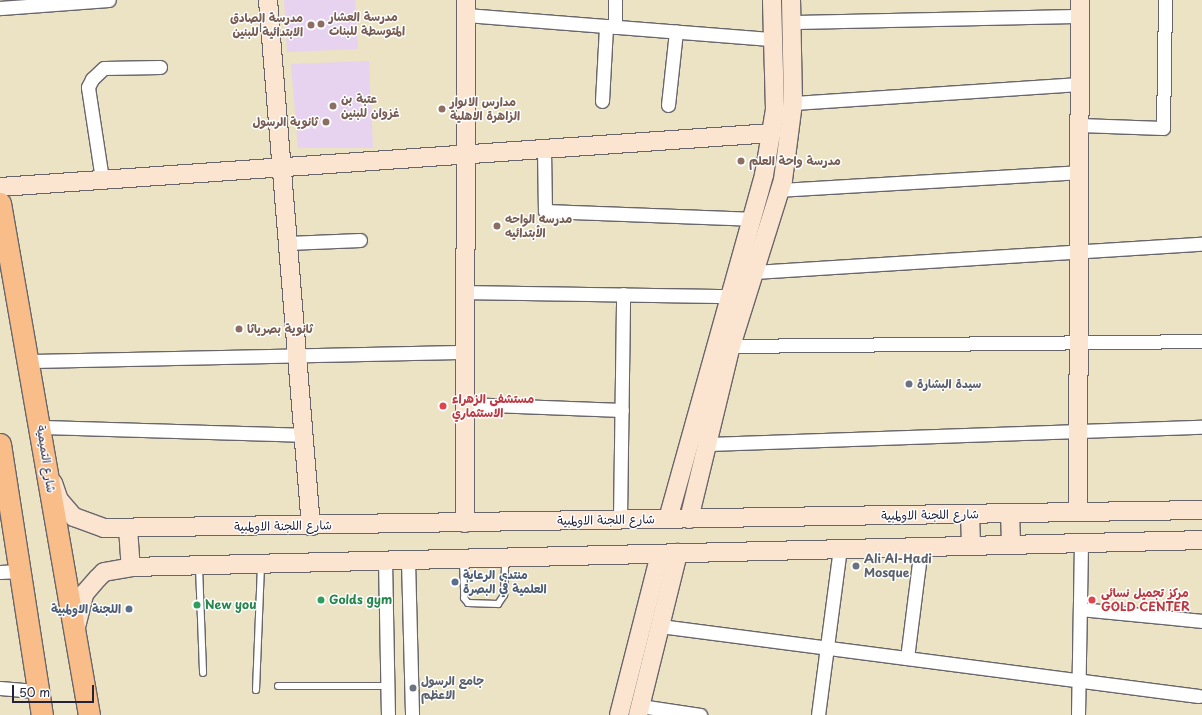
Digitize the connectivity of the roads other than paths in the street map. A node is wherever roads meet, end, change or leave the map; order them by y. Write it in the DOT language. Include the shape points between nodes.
graph roads {
  1 [pos="109,0"];
  2 [pos="268,0"];
  3 [pos="615,0"];
  4 [pos="772,0"];
  5 [pos="790,0"];
  6 [pos="1165,0"];
  7 [pos="0,8"];
  8 [pos="466,8"];
  9 [pos="1080,8"];
  10 [pos="791,22"];
  11 [pos="610,26"];
  12 [pos="676,31"];
  13 [pos="774,39"];
  14 [pos="160,67"];
  15 [pos="1080,84"];
  16 [pos="602,101"];
  17 [pos="794,103"];
  18 [pos="668,105"];
  19 [pos="1079,126"];
  20 [pos="772,133"];
  21 [pos="544,149"];
  22 [pos="465,154"];
  23 [pos="281,167"];
  24 [pos="1079,172"];
  25 [pos="764,175"];
  26 [pos="102,180"];
  27 [pos="781,185"];
  28 [pos="0,187"];
  29 [pos="0,203"];
  30 [pos="750,219"];
  31 [pos="360,240"];
  32 [pos="288,243"];
  33 [pos="1202,244"];
  34 [pos="1079,251"];
  35 [pos="753,272"];
  36 [pos="465,292"];
  37 [pos="623,294"];
  38 [pos="728,296"];
  39 [pos="1202,341"];
  40 [pos="1079,344"];
  41 [pos="731,346"];
  42 [pos="465,352"];
  43 [pos="296,354"];
  44 [pos="27,361"];
  45 [pos="465,404"];
  46 [pos="622,410"];
  47 [pos="41,427"];
  48 [pos="1202,427"];
  49 [pos="1078,431"];
  50 [pos="303,435"];
  51 [pos="0,444"];
  52 [pos="708,444"];
  53 [pos="47,464"];
  54 [pos="1202,510"];
  55 [pos="1078,511"];
  56 [pos="1010,513"];
  57 [pos="970,514"];
  58 [pos="620,519"];
  59 [pos="668,519"];
  60 [pos="690,519"];
  61 [pos="465,523"];
  62 [pos="311,526"];
  63 [pos="128,528"];
  64 [pos="1202,540"];
  65 [pos="1081,543"];
  66 [pos="1011,545"];
  67 [pos="971,546"];
  68 [pos="921,547"];
  69 [pos="840,549"];
  70 [pos="678,553"];
  71 [pos="660,554"];
  72 [pos="506,557"];
  73 [pos="463,558"];
  74 [pos="385,560"];
  75 [pos="408,560"];
  76 [pos="261,564"];
  77 [pos="199,565"];
  78 [pos="131,567"];
  79 [pos="10,571"];
  80 [pos="1080,609"];
  81 [pos="1202,621"];
  82 [pos="660,626"];
  83 [pos="75,628"];
  84 [pos="827,647"];
  85 [pos="907,658"];
  86 [pos="203,673"];
  87 [pos="1079,680"];
  88 [pos="278,686"];
  89 [pos="387,686"];
  90 [pos="0,688"];
  91 [pos="256,690"];
  92 [pos="625,690"];
  93 [pos="38,691"];
  94 [pos="1198,696"];
  95 [pos="641,705"];
  96 [pos="42,715"];
  97 [pos="89,715"];
  98 [pos="388,715"];
  99 [pos="412,715"];
  100 [pos="619,715"];
  101 [pos="700,715"];
  102 [pos="818,715"];
  103 [pos="1078,715"];
  1 -- 7 [label="street"];
  2 -- 23 [label="main road"];
  3 -- 11 [label="street"];
  4 -- 13 [label="main road"];
  5 -- 10 [label="main road"];
  6 -- 19 [label="street" via="1162,128"];
  8 -- 11 [label="street"];
  8 -- 22 [label="main road"];
  9 -- 10 [label="street"];
  9 -- 15 [label="main road"];
  10 -- 17 [label="main road"];
  11 -- 12 [label="street"];
  11 -- 16 [label="street"];
  12 -- 13 [label="street"];
  12 -- 18 [label="street"];
  13 -- 20 [label="main road"];
  14 -- 26 [label="street" via="104,68 92,79 88,87"];
  15 -- 17 [label="street"];
  15 -- 19 [label="main road"];
  17 -- 27 [label="main road"];
  19 -- 24 [label="main road"];
  20 -- 21 [label="main road"];
  20 -- 25 [label="main road"];
  21 -- 22 [label="main road"];
  21 -- 30 [label="street" via="545,211"];
  22 -- 23 [label="main road"];
  22 -- 36 [label="main road"];
  23 -- 26 [label="main road"];
  23 -- 32 [label="main road"];
  24 -- 27 [label="street"];
  24 -- 34 [label="main road"];
  25 -- 27 [label="main road"];
  25 -- 30 [label="main road"];
  26 -- 28 [label="main road"];
  27 -- 35 [label="main road"];
  29 -- 44 [label="main road, شارع التميمية"];
  30 -- 38 [label="main road"];
  31 -- 32 [label="street"];
  32 -- 43 [label="main road"];
  33 -- 34 [label="street"];
  34 -- 35 [label="street"];
  34 -- 40 [label="main road"];
  35 -- 41 [label="main road"];
  36 -- 37 [label="street"];
  36 -- 42 [label="main road"];
  37 -- 38 [label="street"];
  37 -- 46 [label="street"];
  38 -- 59 [label="main road"];
  39 -- 40 [label="street"];
  40 -- 41 [label="street"];
  40 -- 49 [label="main road"];
  41 -- 52 [label="main road"];
  42 -- 43 [label="street"];
  42 -- 45 [label="main road"];
  43 -- 44 [label="street"];
  43 -- 50 [label="main road"];
  44 -- 47 [label="main road, شارع التميمية"];
  45 -- 46 [label="street"];
  45 -- 61 [label="main road"];
  46 -- 58 [label="street"];
  47 -- 50 [label="street"];
  47 -- 53 [label="main road, شارع التميمية"];
  48 -- 49 [label="street"];
  49 -- 52 [label="street"];
  49 -- 55 [label="main road"];
  50 -- 62 [label="main road"];
  51 -- 79 [label="main road"];
  52 -- 60 [label="main road"];
  53 -- 63 [label="main road, شارع اللجنة الاولمبية" via="59,500 74,517 92,527"];
  53 -- 83 [label="main road, شارع التميمية"];
  54 -- 55 [label="main road, شارع اللجنة الاولمبية"];
  55 -- 56 [label="main road, شارع اللجنة الاولمبية"];
  56 -- 57 [label="main road, شارع اللجنة الاولمبية"];
  56 -- 66 [label="main road"];
  57 -- 60 [label="main road, شارع اللجنة الاولمبية"];
  57 -- 67 [label="main road"];
  58 -- 59 [label="main road, شارع اللجنة الاولمبية"];
  58 -- 61 [label="main road, شارع اللجنة الاولمبية"];
  59 -- 60 [label="main road, شارع اللجنة الاولمبية"];
  61 -- 62 [label="main road, شارع اللجنة الاولمبية"];
  62 -- 63 [label="main road, شارع اللجنة الاولمبية"];
  63 -- 78 [label="main road"];
  64 -- 65 [label="main road"];
  65 -- 66 [label="main road"];
  65 -- 80 [label="street"];
  66 -- 67 [label="main road"];
  67 -- 68 [label="main road"];
  68 -- 69 [label="main road"];
  68 -- 85 [label="street"];
  69 -- 70 [label="main road"];
  69 -- 84 [label="street"];
  70 -- 71 [label="main road"];
  70 -- 82 [label="main road"];
  71 -- 72 [label="main road"];
  71 -- 92 [label="main road"];
  72 -- 73 [label="main road"];
  72 -- 73 [label="lane" via="504,596 498,604 468,603 464,598"];
  73 -- 75 [label="main road"];
  74 -- 75 [label="main road"];
  74 -- 76 [label="main road"];
  74 -- 89 [label="street"];
  75 -- 99 [label="street"];
  76 -- 77 [label="main road"];
  76 -- 91 [label="lane"];
  77 -- 78 [label="main road"];
  77 -- 86 [label="lane"];
  78 -- 83 [label="main road" via="104,572 98,578 78,607"];
  79 -- 93 [label="main road"];
  80 -- 81 [label="street"];
  80 -- 87 [label="street"];
  82 -- 84 [label="street"];
  82 -- 95 [label="main road"];
  83 -- 97 [label="main road, شارع التميمية"];
  84 -- 85 [label="street"];
  84 -- 102 [label="street"];
  85 -- 87 [label="street"];
  87 -- 94 [label="street"];
  87 -- 103 [label="street"];
  88 -- 89 [label="lane"];
  89 -- 98 [label="street"];
  90 -- 93 [label="street"];
  92 -- 95 [label="main road"];
  92 -- 100 [label="main road"];
  93 -- 96 [label="main road"];
  95 -- 101 [label="street"];
}
